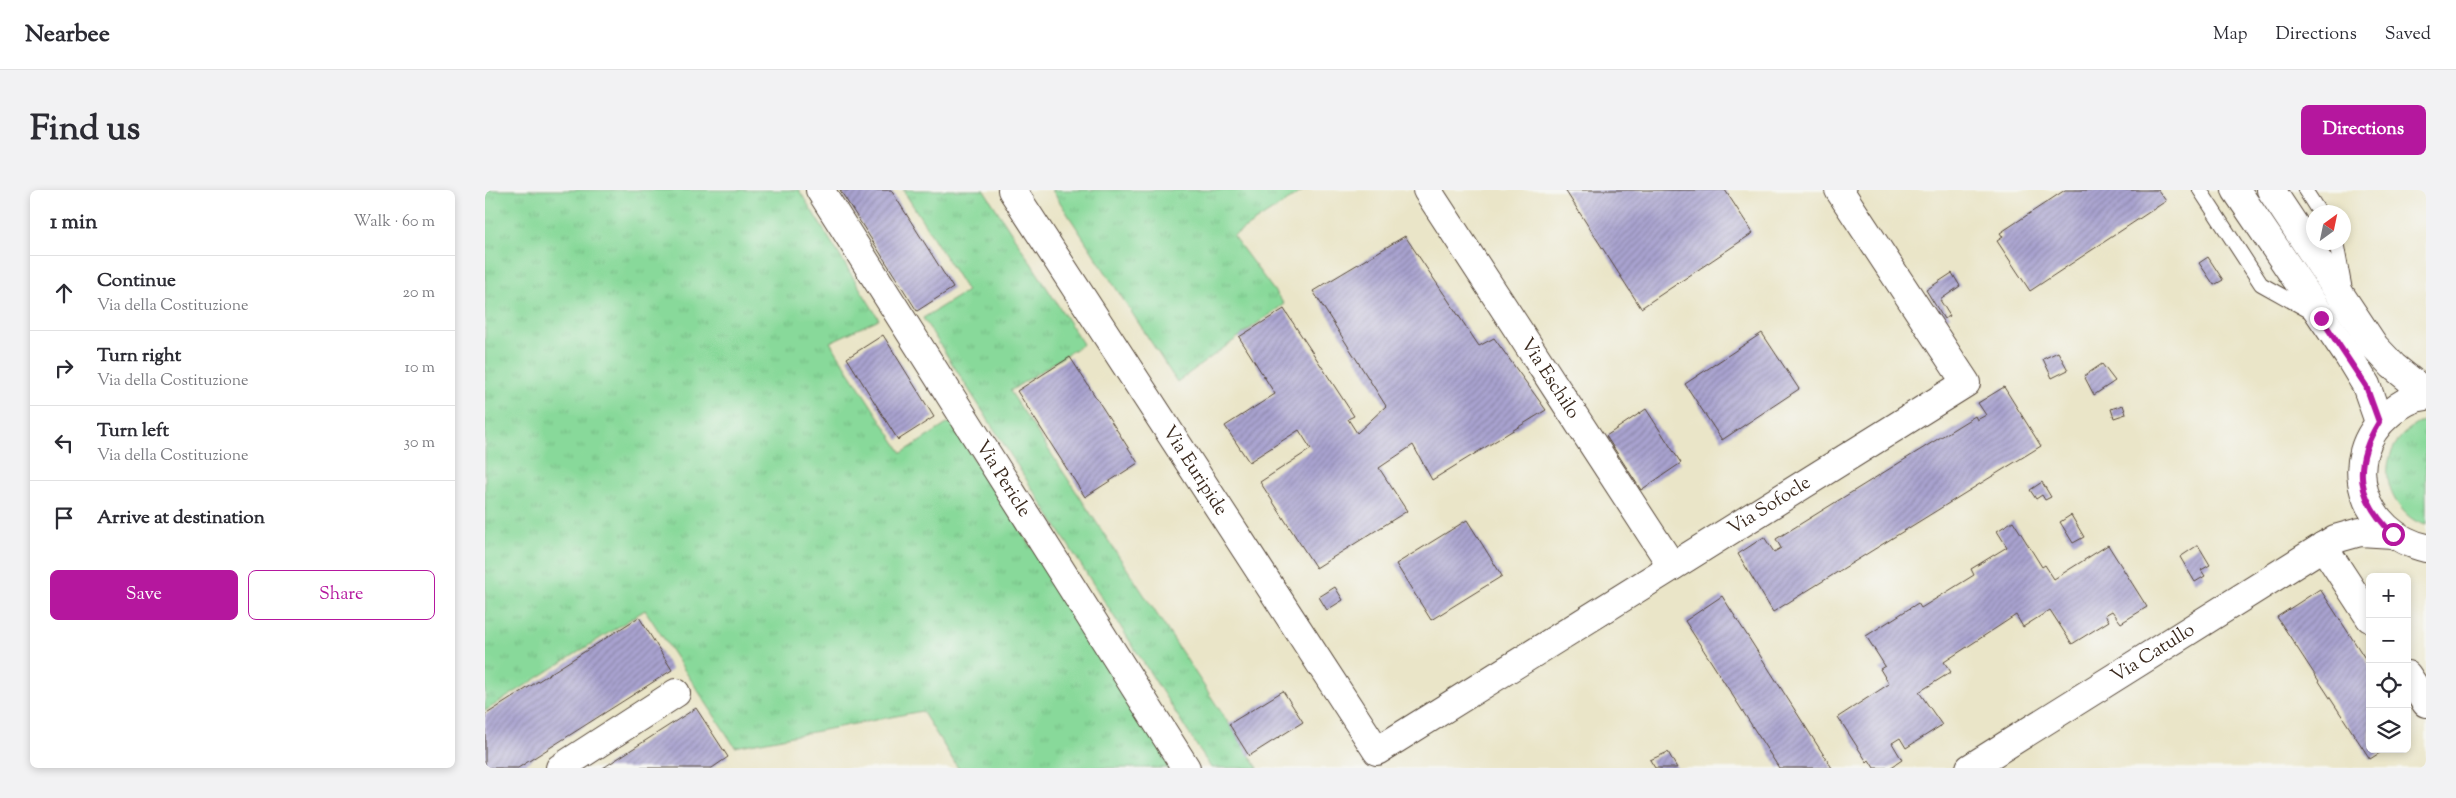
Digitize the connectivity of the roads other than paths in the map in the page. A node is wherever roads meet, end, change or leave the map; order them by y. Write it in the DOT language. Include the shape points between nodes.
graph roads {
  1 [pos="820,190"];
  2 [pos="1012,190"];
  3 [pos="1427,190"];
  4 [pos="1839,190"];
  5 [pos="2199,190"];
  6 [pos="2236,190"];
  7 [pos="2271,190"];
  8 [pos="2305,190"];
  9 [pos="2315,205"];
  10 [pos="2338,250"];
  11 [pos="2349,308"];
  12 [pos="2321,318"];
  13 [pos="2426,394"];
  14 [pos="2379,422"];
  15 [pos="2361,480"];
  16 [pos="2393,534"];
  17 [pos="2329,542"];
  18 [pos="2426,548"];
  19 [pos="1672,566"];
  20 [pos="2366,611"];
  21 [pos="2411,681"];
  22 [pos="676,693"];
  23 [pos="2426,703"];
  24 [pos="1377,751"];
  25 [pos="560,768"];
  26 [pos="1186,768"];
  27 [pos="1971,768"];
  1 -- 26 [label="street, Via Pericle"];
  2 -- 24 [label="street, Via Euripide"];
  3 -- 19 [label="street, Via Eschilo"];
  4 -- 19 [label="street, Via Sofocle" via="1966,383"];
  5 -- 12 [label="lane" via="2261,284"];
  6 -- 12 [label="street"];
  7 -- 11 [label="street"];
  8 -- 9 [label="lane"];
  10 -- 11 [label="lane"];
  11 -- 13 [label="street" via="2375,347"];
  12 -- 14 [label="street" via="2366,386"];
  13 -- 14 [label="street, Via Catullo" via="2397,406"];
  14 -- 15 [label="street, Via Catullo" via="2368,440"];
  15 -- 16 [label="street" via="2366,499 2377,519"];
  15 -- 17 [label="street, Via Catullo" via="2353,517"];
  16 -- 17 [label="street, Via Catullo" via="2359,532"];
  16 -- 18 [label="street"];
  17 -- 20 [label="street"];
  17 -- 27 [label="street, Via Catullo"];
  19 -- 24 [label="street, Via Sofocle"];
  21 -- 23 [label="street"];
  22 -- 25 [label="street"];
}
